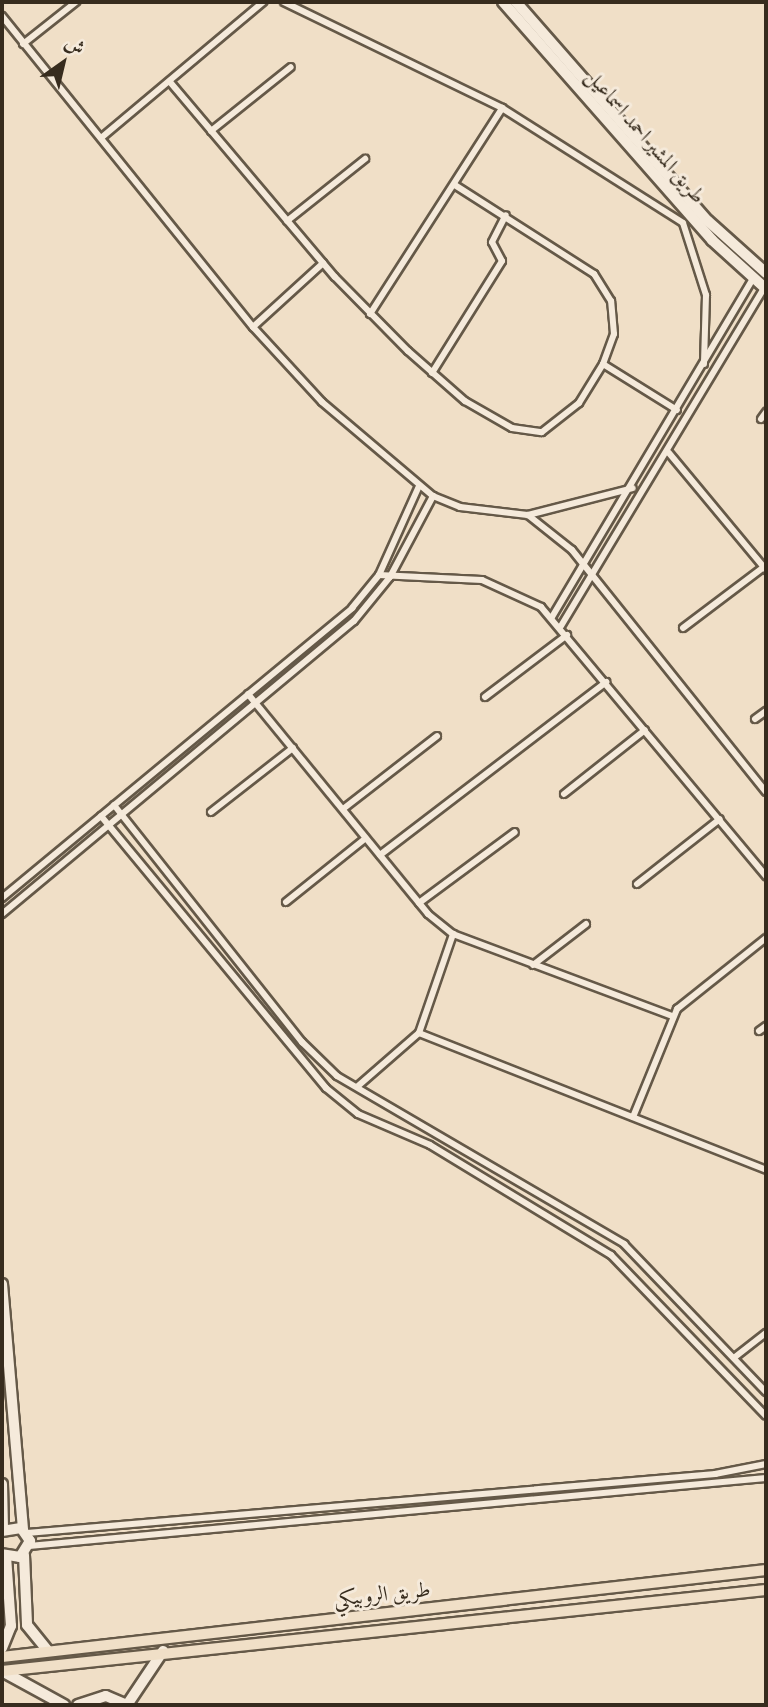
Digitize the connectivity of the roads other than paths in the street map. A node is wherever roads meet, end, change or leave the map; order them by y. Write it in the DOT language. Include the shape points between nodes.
graph roads {
  1 [pos="76,2"];
  2 [pos="263,2"];
  3 [pos="284,2"];
  4 [pos="503,2"];
  5 [pos="516,2"];
  6 [pos="2,16"];
  7 [pos="23,44"];
  8 [pos="291,67"];
  9 [pos="170,82"];
  10 [pos="502,108"];
  11 [pos="211,131"];
  12 [pos="101,138"];
  13 [pos="365,159"];
  14 [pos="455,185"];
  15 [pos="506,215"];
  16 [pos="287,220"];
  17 [pos="687,220"];
  18 [pos="323,263"];
  19 [pos="762,269"];
  20 [pos="751,279"];
  21 [pos="765,288"];
  22 [pos="370,314"];
  23 [pos="253,327"];
  24 [pos="603,364"];
  25 [pos="704,364"];
  26 [pos="432,373"];
  27 [pos="677,410"];
  28 [pos="766,412"];
  29 [pos="761,419"];
  30 [pos="669,453"];
  31 [pos="418,486"];
  32 [pos="633,488"];
  33 [pos="433,496"];
  34 [pos="528,515"];
  35 [pos="584,562"];
  36 [pos="765,569"];
  37 [pos="592,573"];
  38 [pos="379,575"];
  39 [pos="390,577"];
  40 [pos="552,617"];
  41 [pos="561,626"];
  42 [pos="683,628"];
  43 [pos="567,635"];
  44 [pos="607,682"];
  45 [pos="248,694"];
  46 [pos="485,697"];
  47 [pos="256,705"];
  48 [pos="766,711"];
  49 [pos="755,719"];
  50 [pos="645,730"];
  51 [pos="437,736"];
  52 [pos="293,748"];
  53 [pos="766,792"];
  54 [pos="564,794"];
  55 [pos="114,804"];
  56 [pos="342,809"];
  57 [pos="211,812"];
  58 [pos="122,814"];
  59 [pos="101,816"];
  60 [pos="720,819"];
  61 [pos="108,825"];
  62 [pos="515,832"];
  63 [pos="366,838"];
  64 [pos="380,855"];
  65 [pos="766,876"];
  66 [pos="637,884"];
  67 [pos="3,897"];
  68 [pos="285,902"];
  69 [pos="419,903"];
  70 [pos="11,906"];
  71 [pos="2,914"];
  72 [pos="586,924"];
  73 [pos="453,934"];
  74 [pos="766,938"];
  75 [pos="533,965"];
  76 [pos="672,1016"];
  77 [pos="766,1026"];
  78 [pos="759,1031"];
  79 [pos="419,1033"];
  80 [pos="358,1086"];
  81 [pos="633,1117"];
  82 [pos="766,1170"];
  83 [pos="2,1284"];
  84 [pos="766,1333"];
  85 [pos="735,1357"];
  86 [pos="766,1392"];
  87 [pos="766,1416"];
  88 [pos="766,1464"];
  89 [pos="766,1478"];
  90 [pos="2,1484"];
  91 [pos="3,1530"];
  92 [pos="25,1531"];
  93 [pos="27,1550"];
  94 [pos="4,1555"];
  95 [pos="766,1570"];
  96 [pos="766,1590"];
  97 [pos="2,1647"];
  98 [pos="48,1651"];
  99 [pos="163,1651"];
  100 [pos="2,1657"];
  101 [pos="2,1671"];
  102 [pos="64,1705"];
  103 [pos="78,1705"];
  104 [pos="127,1705"];
  1 -- 7 [label="street"];
  2 -- 9 [label="street"];
  3 -- 10 [label="street"];
  4 -- 17 [label="street, طريق المشير احمد اسماعيل"];
  5 -- 19 [label="street, طريق المشير احمد اسماعيل" via="708,221"];
  6 -- 7 [label="street"];
  7 -- 12 [label="street"];
  8 -- 11 [label="street"];
  9 -- 11 [label="street"];
  9 -- 12 [label="street"];
  10 -- 14 [label="street"];
  10 -- 17 [label="street"];
  11 -- 16 [label="street"];
  12 -- 23 [label="street"];
  13 -- 16 [label="street"];
  14 -- 15 [label="street"];
  14 -- 22 [label="street"];
  15 -- 24 [label="street" via="601,282 614,311"];
  15 -- 26 [label="street" via="492,242 502,261"];
  16 -- 18 [label="street"];
  17 -- 20 [label="street, طريق المشير احمد اسماعيل"];
  17 -- 25 [label="street" via="706,295"];
  18 -- 22 [label="street"];
  18 -- 23 [label="street"];
  19 -- 20 [label="street"];
  20 -- 21 [label="street, طريق المشير احمد اسماعيل"];
  20 -- 25 [label="street"];
  21 -- 30 [label="street"];
  22 -- 26 [label="street"];
  23 -- 31 [label="street" via="322,402"];
  24 -- 26 [label="street" via="579,403 533,433 465,401"];
  24 -- 27 [label="street"];
  25 -- 27 [label="street"];
  27 -- 32 [label="street"];
  28 -- 29 [label="street"];
  30 -- 36 [label="street"];
  30 -- 37 [label="street"];
  31 -- 33 [label="street"];
  31 -- 38 [label="street"];
  32 -- 34 [label="street"];
  32 -- 35 [label="street"];
  33 -- 34 [label="street" via="460,507"];
  33 -- 39 [label="street"];
  34 -- 35 [label="street"];
  35 -- 37 [label="street"];
  35 -- 40 [label="street"];
  36 -- 42 [label="street"];
  37 -- 41 [label="street"];
  37 -- 53 [label="street"];
  38 -- 39 [label="street"];
  38 -- 45 [label="street" via="352,608"];
  39 -- 40 [label="street" via="482,580 522,595"];
  39 -- 47 [label="street" via="354,621"];
  40 -- 41 [label="street"];
  41 -- 43 [label="street"];
  43 -- 44 [label="street"];
  43 -- 46 [label="street"];
  44 -- 50 [label="street"];
  44 -- 64 [label="street"];
  45 -- 47 [label="street"];
  45 -- 55 [label="street"];
  47 -- 52 [label="street"];
  47 -- 58 [label="street"];
  48 -- 49 [label="street"];
  50 -- 54 [label="street"];
  50 -- 60 [label="street"];
  51 -- 56 [label="street"];
  52 -- 56 [label="street"];
  52 -- 57 [label="street"];
  55 -- 58 [label="street"];
  55 -- 59 [label="street"];
  56 -- 63 [label="street"];
  58 -- 61 [label="street"];
  58 -- 80 [label="street" via="302,1042 337,1076"];
  59 -- 61 [label="street"];
  59 -- 67 [label="street"];
  60 -- 65 [label="street"];
  60 -- 66 [label="street"];
  61 -- 70 [label="street"];
  61 -- 87 [label="street" via="326,1088 358,1114 430,1146 611,1255"];
  62 -- 69 [label="street"];
  63 -- 64 [label="street"];
  63 -- 68 [label="street"];
  64 -- 69 [label="street"];
  67 -- 70 [label="street"];
  69 -- 73 [label="street"];
  70 -- 71 [label="street"];
  72 -- 75 [label="street"];
  73 -- 75 [label="street"];
  73 -- 79 [label="street"];
  74 -- 76 [label="street"];
  75 -- 76 [label="street"];
  76 -- 81 [label="street"];
  77 -- 78 [label="street"];
  79 -- 80 [label="street"];
  79 -- 81 [label="street"];
  80 -- 85 [label="street" via="624,1244"];
  81 -- 82 [label="street"];
  83 -- 92 [label="street"];
  84 -- 85 [label="street"];
  85 -- 86 [label="street"];
  88 -- 92 [label="street" via="715,1474"];
  89 -- 93 [label="street"];
  90 -- 91 [label="street"];
  91 -- 92 [label="street"];
  92 -- 93 [label="street"];
  93 -- 94 [label="street"];
  93 -- 98 [label="street" via="27,1625"];
  94 -- 97 [label="street" via="11,1626"];
  95 -- 98 [label="main road, طريق الروبيكي"];
  96 -- 99 [label="main road, طريق الروبيكي"];
  98 -- 100 [label="main road, طريق الروبيكي"];
  99 -- 101 [label="main road, طريق الروبيكي"];
  99 -- 104 [label="street"];
  101 -- 102 [label="street"];
  103 -- 104 [label="street" via="106,1696"];
}
